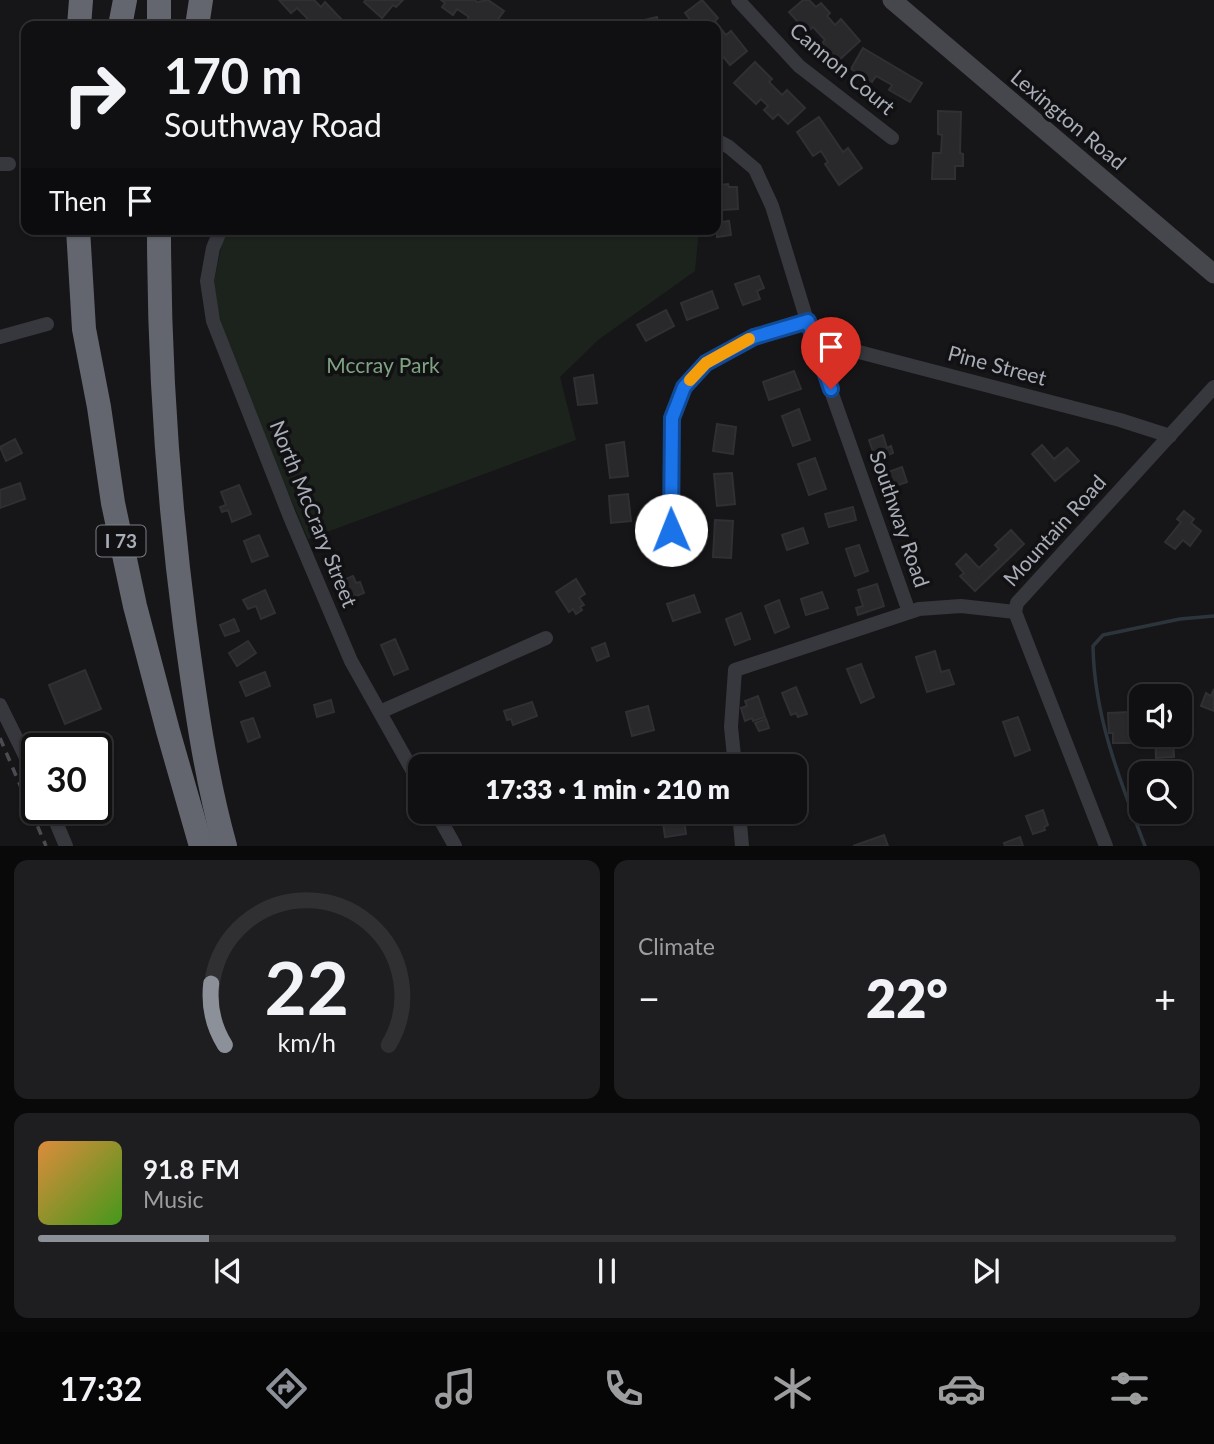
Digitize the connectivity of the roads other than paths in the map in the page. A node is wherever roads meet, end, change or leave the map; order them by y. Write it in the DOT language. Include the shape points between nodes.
graph roads {
  1 [pos="80,0"];
  2 [pos="125,0"];
  3 [pos="159,0"];
  4 [pos="201,0"];
  5 [pos="738,0"];
  6 [pos="892,0"];
  7 [pos="79,21"];
  8 [pos="121,21"];
  9 [pos="159,21"];
  10 [pos="198,21"];
  11 [pos="892,138"];
  12 [pos="721,143"];
  13 [pos="78,235"];
  14 [pos="93,235"];
  15 [pos="159,235"];
  16 [pos="173,235"];
  17 [pos="218,235"];
  18 [pos="1214,274"];
  19 [pos="808,321"];
  20 [pos="47,324"];
  21 [pos="0,337"];
  22 [pos="813,340"];
  23 [pos="1214,387"];
  24 [pos="99,407"];
  25 [pos="1170,436"];
  26 [pos="168,464"];
  27 [pos="671,530"];
  28 [pos="909,612"];
  29 [pos="1015,612"];
  30 [pos="546,638"];
  31 [pos="0,705"];
  32 [pos="380,712"];
  33 [pos="21,748"];
  34 [pos="734,754"];
  35 [pos="408,762"];
  36 [pos="57,824"];
  37 [pos="443,824"];
  38 [pos="740,824"];
  39 [pos="66,845"];
  40 [pos="201,845"];
  41 [pos="225,845"];
  42 [pos="455,845"];
  43 [pos="742,845"];
  44 [pos="1106,845"];
  1 -- 7 [label="highway"];
  2 -- 8 [label="highway"];
  3 -- 9 [label="highway"];
  4 -- 10 [label="highway"];
  5 -- 11 [label="street, Cannon Court" via="799,66"];
  6 -- 18 [label="main road, Lexington Road"];
  12 -- 19 [label="street, Southway Road" via="755,169 772,206"];
  13 -- 24 [label="highway, I 73" via="84,329"];
  14 -- 24 [label="highway" via="92,311"];
  15 -- 26 [label="highway"];
  16 -- 26 [label="highway, I 73" via="167,311"];
  17 -- 32 [label="street, North McCrary Street" via="208,281 213,321 351,661"];
  19 -- 22 [label="street, Southway Road"];
  19 -- 27 [label="street" via="754,337 706,363 684,387 672,418"];
  20 -- 21 [label="street"];
  22 -- 25 [label="street, Pine Street"];
  22 -- 28 [label="street, Southway Road"];
  23 -- 25 [label="street, Mountain Road"];
  24 -- 40 [label="highway, I 73" via="135,606"];
  25 -- 29 [label="street, Mountain Road" via="1017,603"];
  26 -- 41 [label="highway, I 73" via="197,723"];
  28 -- 29 [label="street" via="961,606"];
  28 -- 34 [label="street" via="735,670"];
  29 -- 44 [label="street, Mountain Road"];
  30 -- 32 [label="street"];
  31 -- 33 [label="street"];
  32 -- 35 [label="street, North McCrary Street"];
  36 -- 39 [label="street"];
  37 -- 42 [label="street"];
  38 -- 43 [label="street"];
}
